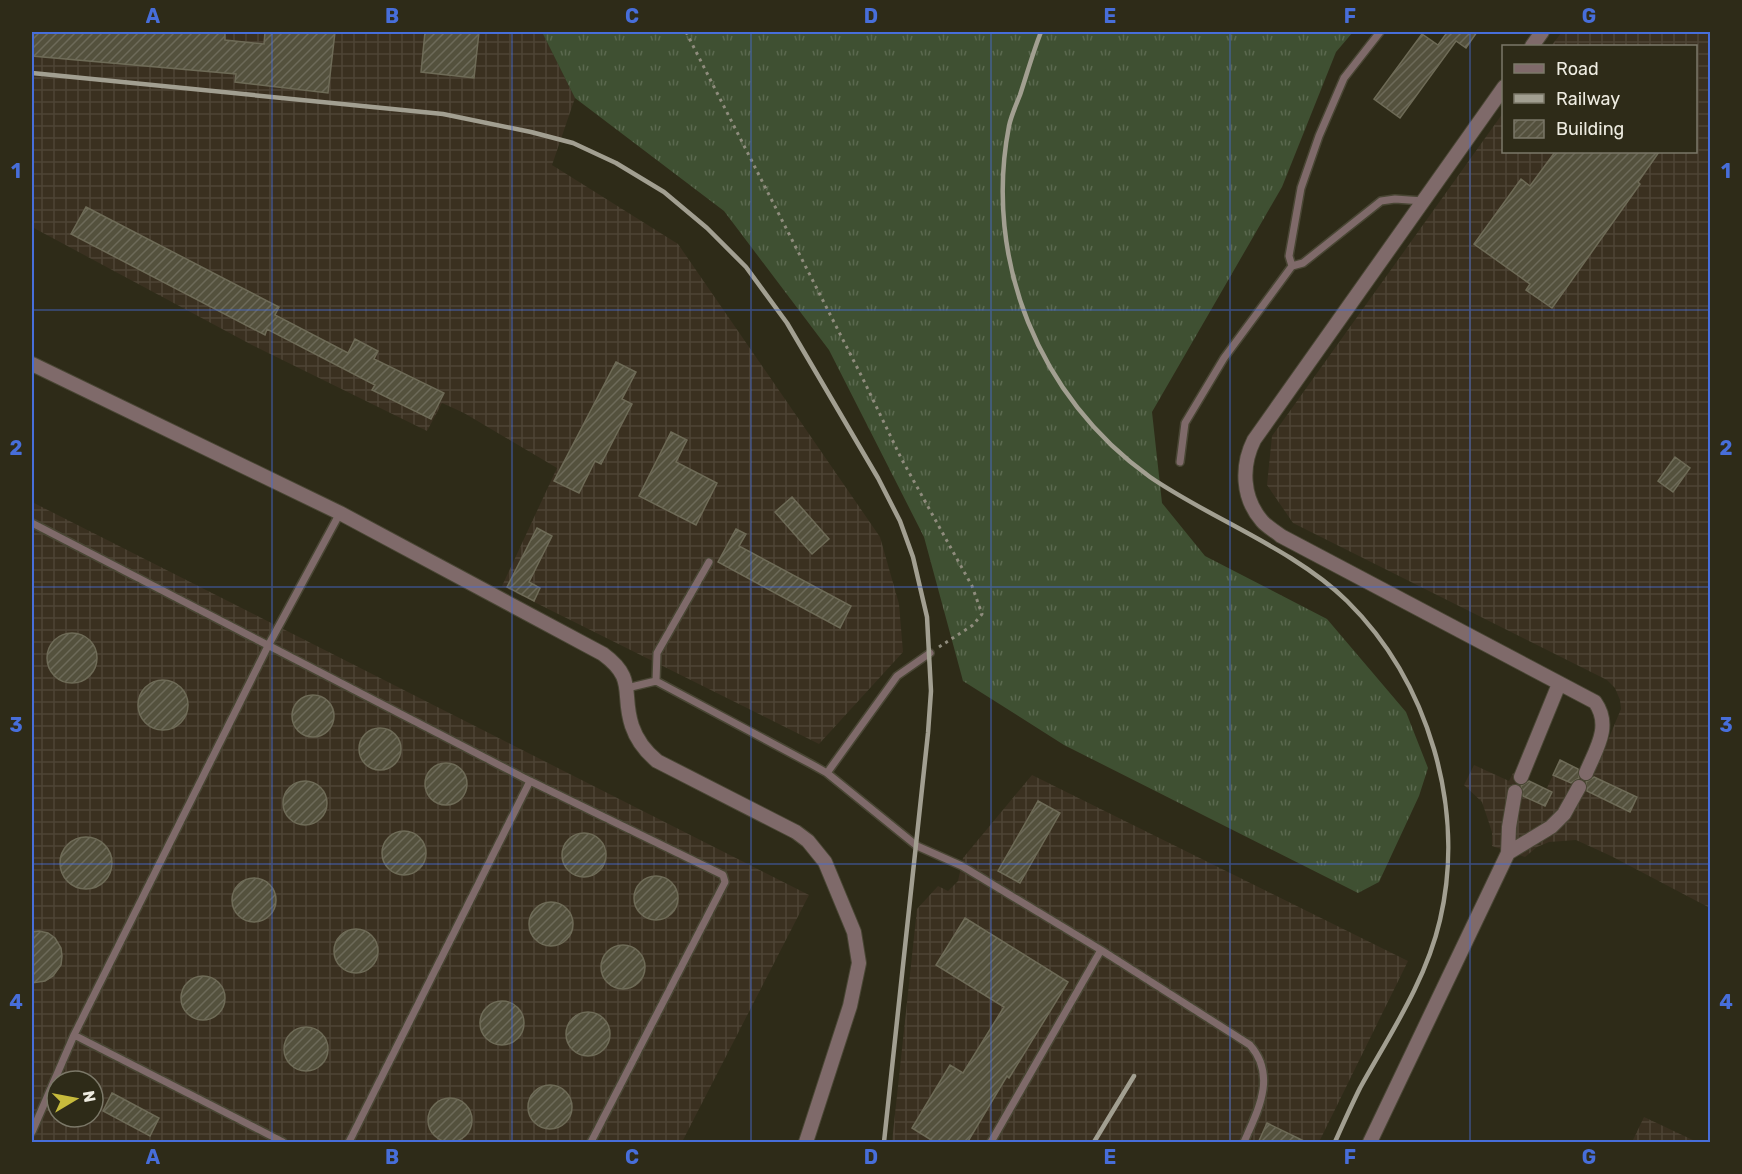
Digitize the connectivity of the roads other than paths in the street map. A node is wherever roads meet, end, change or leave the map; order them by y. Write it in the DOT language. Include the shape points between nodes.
graph roads {
  1 [pos="1380,32"];
  2 [pos="1542,32"];
  3 [pos="1533,45"];
  4 [pos="1502,88"];
  5 [pos="1423,201"];
  6 [pos="1292,266"];
  7 [pos="32,364"];
  8 [pos="1180,462"];
  9 [pos="340,513"];
  10 [pos="32,523"];
  11 [pos="709,562"];
  12 [pos="268,646"];
  13 [pos="930,653"];
  14 [pos="656,681"];
  15 [pos="1559,684"];
  16 [pos="627,688"];
  17 [pos="1586,772"];
  18 [pos="827,773"];
  19 [pos="1521,777"];
  20 [pos="530,781"];
  21 [pos="1579,787"];
  22 [pos="1515,792"];
  23 [pos="1508,853"];
  24 [pos="1101,950"];
  25 [pos="74,1035"];
  26 [pos="32,1132"];
  27 [pos="991,1142"];
  28 [pos="283,1143"];
  29 [pos="349,1143"];
  30 [pos="591,1143"];
  31 [pos="806,1143"];
  32 [pos="1244,1143"];
  33 [pos="1370,1143"];
  1 -- 6 [label="lane" via="1344,78 1319,136 1301,188 1289,256"];
  2 -- 3 [label="street"];
  4 -- 5 [label="street"];
  5 -- 6 [label="lane" via="1381,201 1303,263"];
  5 -- 15 [label="street" via="1254,440 1247,454 1244,478 1250,501 1262,521 1281,536"];
  6 -- 8 [label="lane" via="1224,358 1185,423"];
  7 -- 9 [label="street"];
  9 -- 12 [label="lane"];
  9 -- 16 [label="street" via="603,654 623,674"];
  10 -- 12 [label="lane"];
  11 -- 14 [label="lane" via="657,653"];
  12 -- 20 [label="lane"];
  12 -- 25 [label="lane"];
  13 -- 18 [label="lane" via="897,676"];
  14 -- 16 [label="lane"];
  14 -- 18 [label="lane"];
  15 -- 17 [label="street" via="1595,702 1603,718 1602,736"];
  15 -- 19 [label="street"];
  16 -- 31 [label="street" via="632,726 646,752 669,769 808,841 825,862 854,932 859,963 854,990"];
  18 -- 24 [label="lane" via="917,846 962,866"];
  20 -- 29 [label="lane"];
  20 -- 30 [label="lane" via="723,875 725,882"];
  21 -- 23 [label="street" via="1564,814 1551,827"];
  22 -- 23 [label="street"];
  23 -- 33 [label="street"];
  24 -- 27 [label="lane"];
  24 -- 32 [label="lane" via="1259,1055 1264,1067 1264,1087"];
  25 -- 26 [label="lane"];
  25 -- 28 [label="lane"];
}
